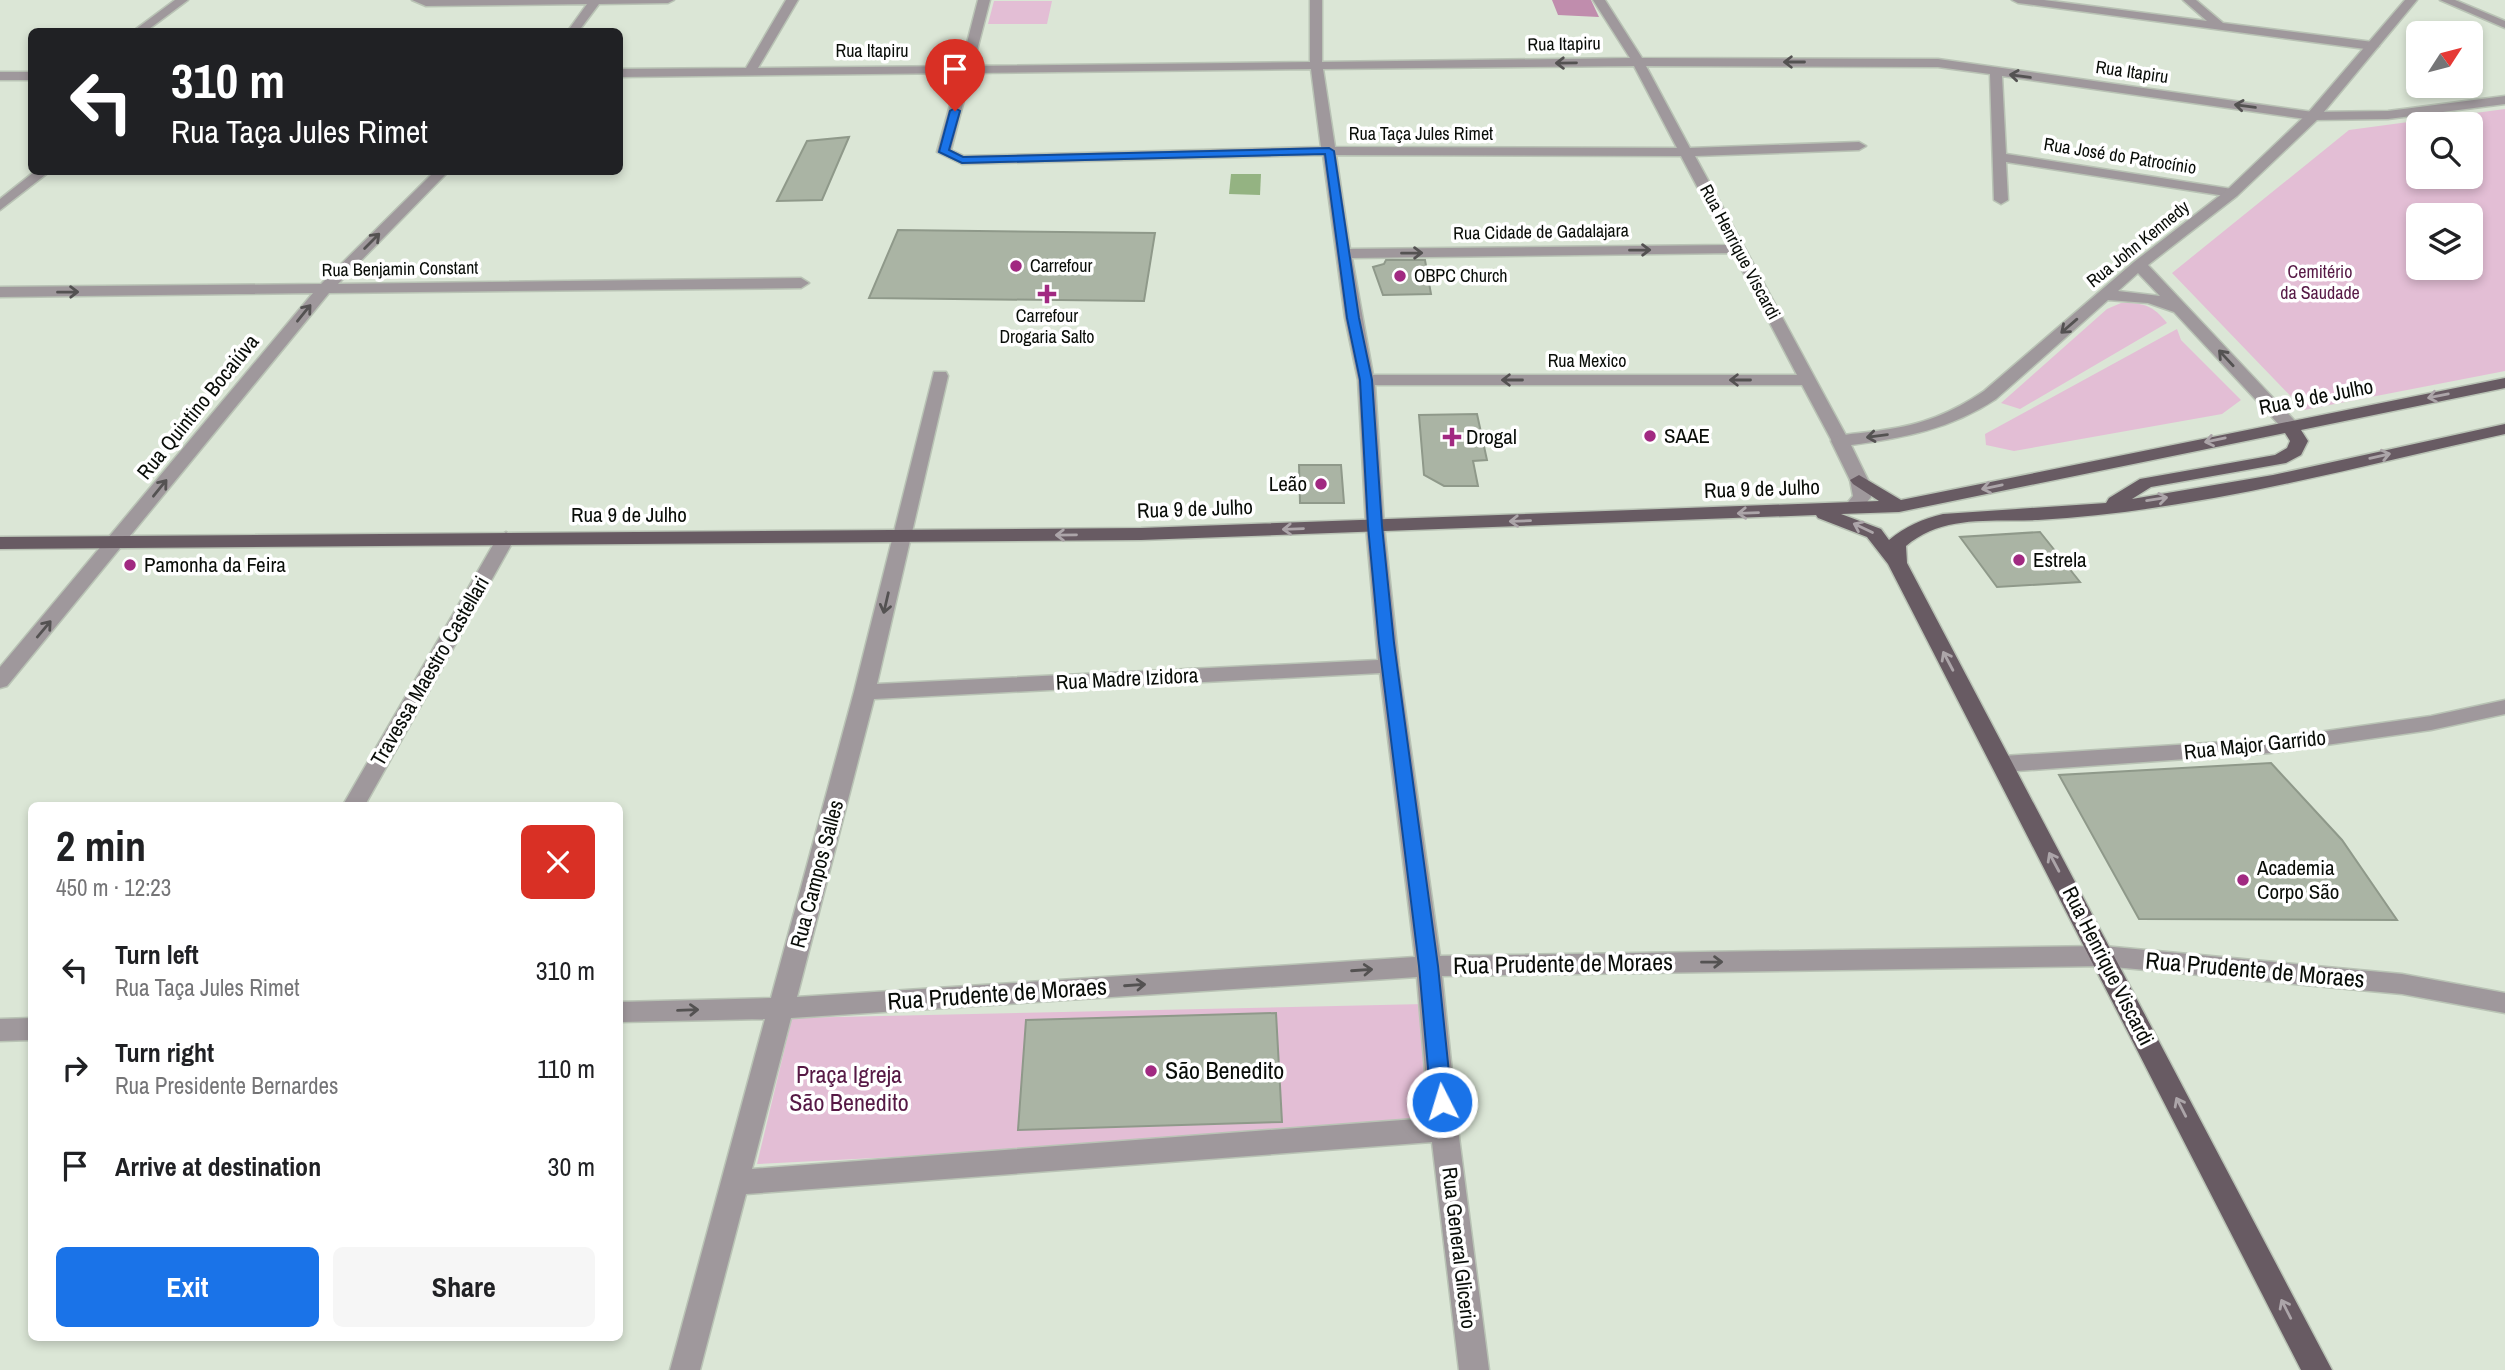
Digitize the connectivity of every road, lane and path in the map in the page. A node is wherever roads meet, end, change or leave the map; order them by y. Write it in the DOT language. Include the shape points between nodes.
graph roads {
  1 [pos="182,0"];
  2 [pos="418,0"];
  3 [pos="596,0"];
  4 [pos="668,0"];
  5 [pos="792,0"];
  6 [pos="984,0"];
  7 [pos="1315,0"];
  8 [pos="1599,0"];
  9 [pos="2018,0"];
  10 [pos="2189,0"];
  11 [pos="2411,0"];
  12 [pos="2446,0"];
  13 [pos="2505,25"];
  14 [pos="2221,27"];
  15 [pos="143,28"];
  16 [pos="575,28"];
  17 [pos="2373,46"];
  18 [pos="1638,62"];
  19 [pos="1316,65"];
  20 [pos="966,70"];
  21 [pos="750,71"];
  22 [pos="1996,72"];
  23 [pos="623,73"];
  24 [pos="0,76"];
  25 [pos="28,76"];
  26 [pos="2505,100"];
  27 [pos="2313,116"];
  28 [pos="1859,146"];
  29 [pos="1329,151"];
  30 [pos="1686,152"];
  31 [pos="2000,157"];
  32 [pos="38,175"];
  33 [pos="438,175"];
  34 [pos="2232,194"];
  35 [pos="2001,200"];
  36 [pos="0,206"];
  37 [pos="1739,249"];
  38 [pos="1344,254"];
  39 [pos="2139,265"];
  40 [pos="801,283"];
  41 [pos="324,289"];
  42 [pos="0,292"];
  43 [pos="2103,296"];
  44 [pos="2182,311"];
  45 [pos="940,376"];
  46 [pos="1366,380"];
  47 [pos="1808,380"];
  48 [pos="2505,383"];
  49 [pos="2289,425"];
  50 [pos="2505,429"];
  51 [pos="1840,441"];
  52 [pos="1859,480"];
  53 [pos="1899,506"];
  54 [pos="1853,507"];
  55 [pos="2108,507"];
  56 [pos="1816,511"];
  57 [pos="1937,519"];
  58 [pos="1375,526"];
  59 [pos="901,537"];
  60 [pos="506,538"];
  61 [pos="117,541"];
  62 [pos="0,542"];
  63 [pos="1897,563"];
  64 [pos="1389,666"];
  65 [pos="0,681"];
  66 [pos="865,692"];
  67 [pos="2505,707"];
  68 [pos="2003,764"];
  69 [pos="356,802"];
  70 [pos="2103,956"];
  71 [pos="1429,966"];
  72 [pos="2505,1003"];
  73 [pos="781,1008"];
  74 [pos="623,1012"];
  75 [pos="28,1029"];
  76 [pos="0,1030"];
  77 [pos="1444,1129"];
  78 [pos="733,1183"];
  79 [pos="685,1370"];
  80 [pos="1474,1370"];
  81 [pos="2317,1370"];
  1 -- 15 [label="street"];
  2 -- 3 [label="street"];
  3 -- 4 [label="street"];
  3 -- 16 [label="street"];
  5 -- 21 [label="street"];
  6 -- 20 [label="street"];
  7 -- 19 [label="street, Rua General Glicerio"];
  8 -- 18 [label="street, Rua Henrique Viscardi"];
  9 -- 14 [label="street"];
  10 -- 14 [label="street"];
  11 -- 17 [label="street, Rua John Kennedy"];
  12 -- 13 [label="street"];
  14 -- 17 [label="street"];
  17 -- 27 [label="street, Rua John Kennedy"];
  18 -- 19 [label="street, Rua Itapiru, one-way"];
  22 -- 18 [label="street, Rua Itapiru, one-way" via="1938,63"];
  18 -- 30 [label="street, Rua Henrique Viscardi"];
  19 -- 20 [label="street, Rua Itapiru"];
  19 -- 29 [label="street, Rua General Glicerio"];
  20 -- 21 [label="street, Rua Itapiru"];
  20 -- 29 [label="street, Rua Taça Jules Rimet" via="944,152 962,160"];
  21 -- 23 [label="street, Rua Itapiru"];
  27 -- 22 [label="street, Rua Itapiru, one-way"];
  22 -- 31 [label="street"];
  24 -- 25 [label="street"];
  26 -- 27 [label="street, Rua Itapiru" via="2388,115"];
  27 -- 34 [label="street, Rua John Kennedy"];
  28 -- 30 [label="street, Rua Taça Jules Rimet"];
  29 -- 30 [label="street, Rua Taça Jules Rimet"];
  29 -- 38 [label="street, Rua General Glicerio"];
  30 -- 37 [label="street, Rua Henrique Viscardi"];
  31 -- 34 [label="street, Rua José do Patrocínio"];
  31 -- 35 [label="street"];
  32 -- 36 [label="street"];
  41 -- 33 [label="street, Rua Quintino Bocaiúva, one-way"];
  34 -- 39 [label="street, Rua John Kennedy"];
  38 -- 37 [label="street, Rua Cidade de Gadalajara, one-way"];
  37 -- 47 [label="street, Rua Henrique Viscardi"];
  38 -- 46 [label="street, Rua General Glicerio"];
  39 -- 43 [label="street, Rua John Kennedy"];
  39 -- 44 [label="street"];
  40 -- 41 [label="street, Rua Benjamin Constant"];
  42 -- 41 [label="street, Rua Benjamin Constant, one-way"];
  61 -- 41 [label="street, Rua Quintino Bocaiúva, one-way"];
  43 -- 44 [label="street" via="2150,298"];
  43 -- 51 [label="street, Rua John Kennedy, one-way" via="1967,412 1929,428"];
  49 -- 44 [label="street, one-way"];
  45 -- 59 [label="street, Rua Campos Salles"];
  47 -- 46 [label="street, Rua Mexico, one-way"];
  46 -- 58 [label="street, Rua General Glicerio"];
  47 -- 51 [label="street, Rua Henrique Viscardi"];
  48 -- 49 [label="main road, Rua 9 de Julho, one-way"];
  49 -- 53 [label="main road, Rua 9 de Julho, one-way"];
  49 -- 55 [label="main road" via="2299,441 2295,451 2280,459 2146,483"];
  55 -- 50 [label="main road, one-way" via="2256,484"];
  51 -- 52 [label="street, Rua Henrique Viscardi"];
  52 -- 53 [label="main road"];
  52 -- 54 [label="street" via="1862,497"];
  53 -- 54 [label="main road, Rua 9 de Julho"];
  53 -- 57 [label="main road"];
  54 -- 56 [label="main road, Rua 9 de Julho"];
  55 -- 57 [label="main road"];
  56 -- 58 [label="main road, Rua 9 de Julho, one-way"];
  63 -- 56 [label="main road, Rua Henrique Viscardi, one-way" via="1874,533"];
  57 -- 63 [label="main road" via="1896,544"];
  58 -- 59 [label="main road, Rua 9 de Julho, one-way"];
  58 -- 64 [label="street, Rua General Glicerio"];
  59 -- 60 [label="main road, Rua 9 de Julho"];
  59 -- 66 [label="street, Rua Campos Salles, one-way"];
  60 -- 61 [label="main road, Rua 9 de Julho"];
  60 -- 69 [label="street, Travessa Maestro Castellari"];
  61 -- 62 [label="main road, Rua 9 de Julho"];
  65 -- 61 [label="street, Rua Quintino Bocaiúva, one-way"];
  68 -- 63 [label="main road, Rua Henrique Viscardi, one-way"];
  64 -- 66 [label="street, Rua Madre Izidora"];
  64 -- 71 [label="street, Rua General Glicerio"];
  66 -- 73 [label="street, Rua Campos Salles"];
  67 -- 68 [label="street, Rua Major Garrido" via="2431,723 2270,746"];
  70 -- 68 [label="main road, Rua Henrique Viscardi, one-way"];
  71 -- 70 [label="street, Rua Prudente de Moraes, one-way"];
  70 -- 72 [label="street, Rua Prudente de Moraes" via="2402,984"];
  81 -- 70 [label="main road, Rua Henrique Viscardi, one-way"];
  73 -- 71 [label="street, Rua Prudente de Moraes, one-way"];
  71 -- 77 [label="street, Rua General Glicerio"];
  74 -- 73 [label="street, Rua Prudente de Moraes, one-way"];
  73 -- 78 [label="street, Rua Campos Salles"];
  75 -- 76 [label="street"];
  77 -- 78 [label="street"];
  77 -- 80 [label="street, Rua General Glicerio"];
  78 -- 79 [label="street, Rua Campos Salles"];
}
